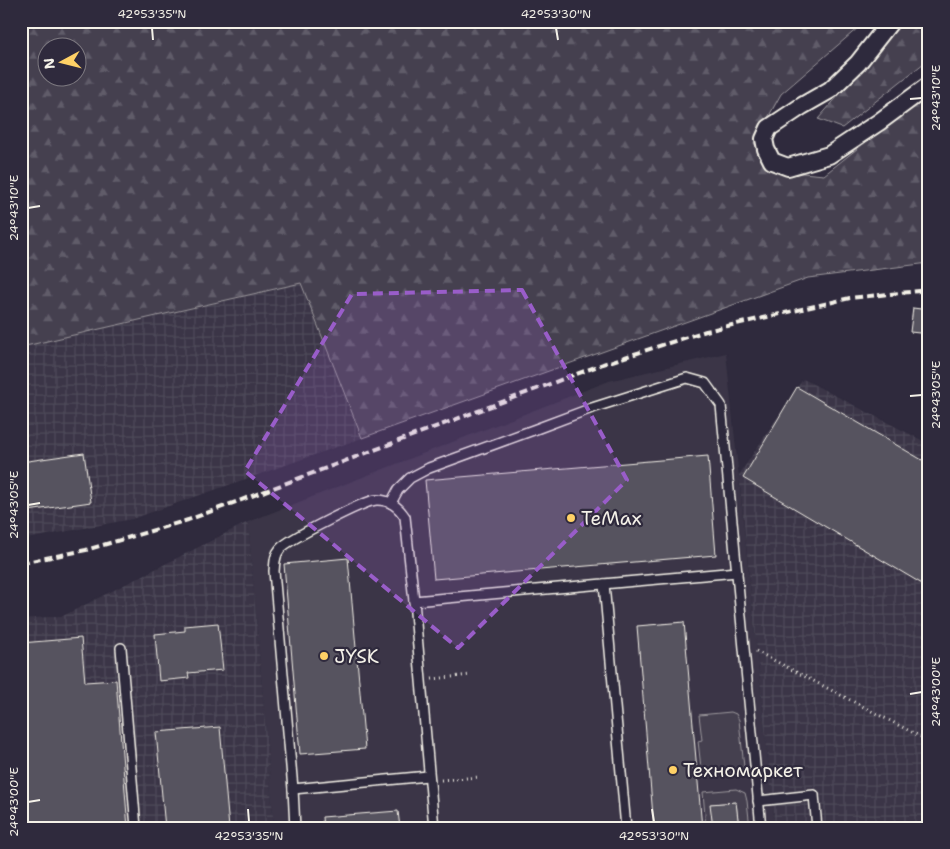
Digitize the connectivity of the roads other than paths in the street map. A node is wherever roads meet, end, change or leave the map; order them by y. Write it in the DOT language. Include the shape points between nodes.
graph roads {
  1 [pos="891,21"];
  2 [pos="929,85"];
  3 [pos="392,503"];
  4 [pos="737,572"];
  5 [pos="604,584"];
  6 [pos="414,601"];
  7 [pos="121,648"];
  8 [pos="429,779"];
  9 [pos="293,789"];
  10 [pos="758,801"];
  11 [pos="136,828"];
  12 [pos="295,828"];
  13 [pos="434,828"];
  14 [pos="626,828"];
  15 [pos="761,828"];
  16 [pos="817,828"];
  1 -- 2 [label="street" via="858,63 830,90 769,128 764,139 772,161 788,168 830,155"];
  3 -- 4 [label="lane" via="398,490 410,478 429,468 592,408 687,378 705,382 721,405"];
  3 -- 6 [label="lane" via="405,517"];
  3 -- 9 [label="lane" via="374,500 360,505 294,538 280,548 275,557"];
  4 -- 5 [label="lane"];
  4 -- 10 [label="lane"];
  5 -- 6 [label="lane"];
  5 -- 14 [label="lane"];
  6 -- 8 [label="lane"];
  7 -- 11 [label="lane"];
  8 -- 9 [label="lane"];
  8 -- 13 [label="lane"];
  9 -- 12 [label="lane"];
  10 -- 15 [label="lane"];
  10 -- 16 [label="lane" via="814,795"];
}
